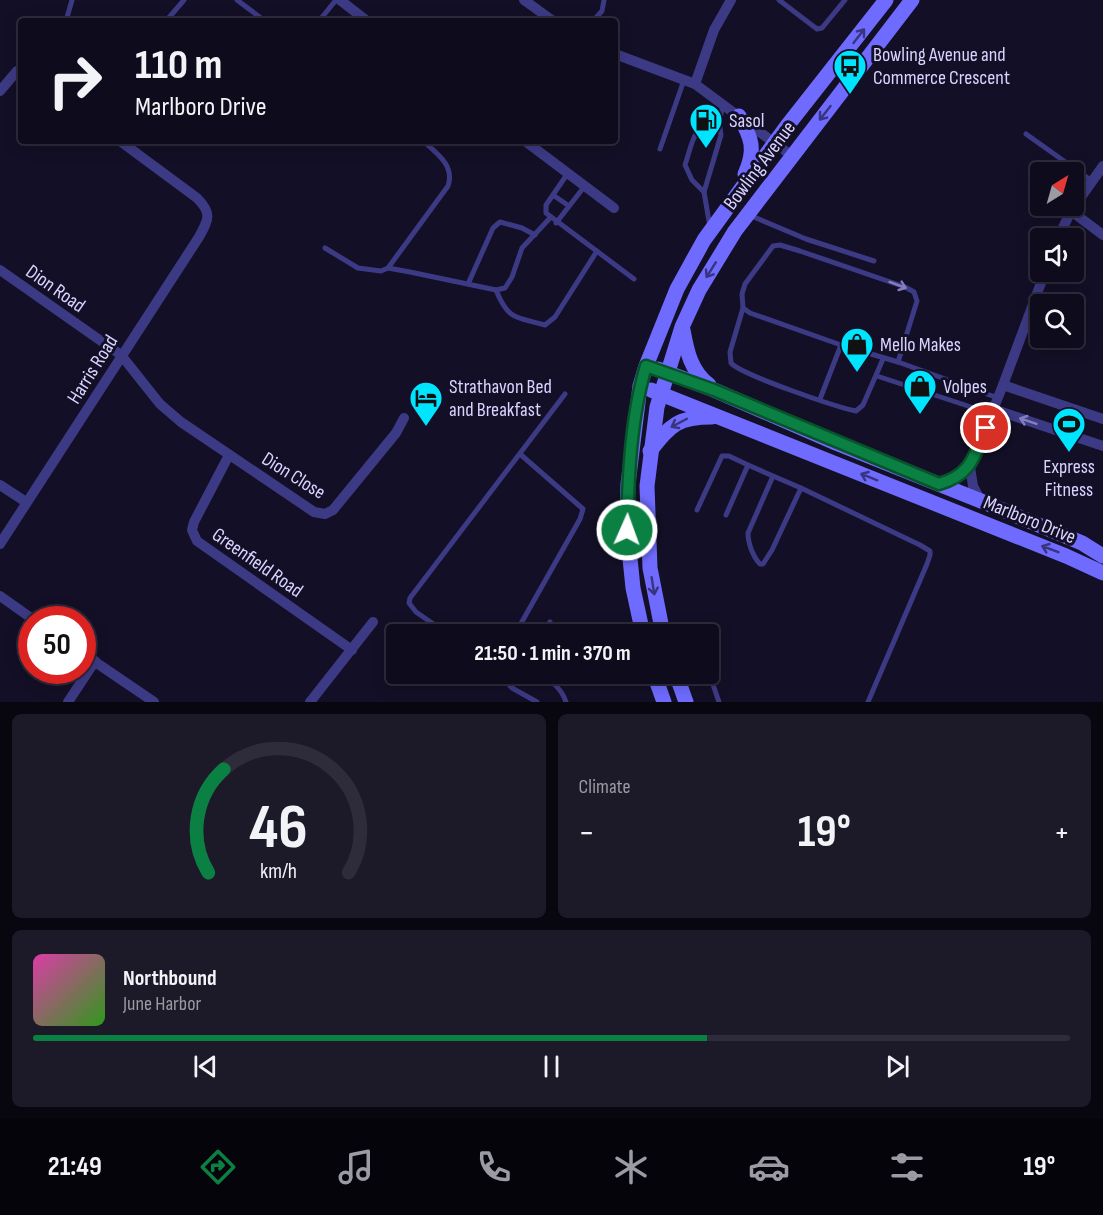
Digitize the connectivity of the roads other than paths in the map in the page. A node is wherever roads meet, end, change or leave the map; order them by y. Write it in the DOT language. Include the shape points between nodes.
graph roads {
  1 [pos="72,0"];
  2 [pos="184,0"];
  3 [pos="237,0"];
  4 [pos="338,0"];
  5 [pos="524,0"];
  6 [pos="604,0"];
  7 [pos="731,0"];
  8 [pos="779,0"];
  9 [pos="844,0"];
  10 [pos="886,0"];
  11 [pos="912,0"];
  12 [pos="67,18"];
  13 [pos="169,18"];
  14 [pos="261,18"];
  15 [pos="323,18"];
  16 [pos="363,18"];
  17 [pos="550,18"];
  18 [pos="596,18"];
  19 [pos="618,55"];
  20 [pos="18,71"];
  21 [pos="684,80"];
  22 [pos="695,84"];
  23 [pos="0,91"];
  24 [pos="723,104"];
  25 [pos="739,116"];
  26 [pos="720,117"];
  27 [pos="1026,134"];
  28 [pos="775,142"];
  29 [pos="124,144"];
  30 [pos="426,144"];
  31 [pos="529,144"];
  32 [pos="660,149"];
  33 [pos="792,156"];
  34 [pos="1103,166"];
  35 [pos="567,173"];
  36 [pos="1092,181"];
  37 [pos="584,186"];
  38 [pos="739,191"];
  39 [pos="704,192"];
  40 [pos="1084,192"];
  41 [pos="553,195"];
  42 [pos="569,206"];
  43 [pos="614,208"];
  44 [pos="748,214"];
  45 [pos="1078,216"];
  46 [pos="550,218"];
  47 [pos="556,223"];
  48 [pos="711,231"];
  49 [pos="535,235"];
  50 [pos="1103,235"];
  51 [pos="325,248"];
  52 [pos="597,251"];
  53 [pos="800,251"];
  54 [pos="797,260"];
  55 [pos="874,261"];
  56 [pos="843,266"];
  57 [pos="388,268"];
  58 [pos="0,270"];
  59 [pos="840,274"];
  60 [pos="634,279"];
  61 [pos="1041,282"];
  62 [pos="468,284"];
  63 [pos="496,290"];
  64 [pos="743,308"];
  65 [pos="682,327"];
  66 [pos="841,345"];
  67 [pos="121,355"];
  68 [pos="883,359"];
  69 [pos="898,362"];
  70 [pos="646,366"];
  71 [pos="667,372"];
  72 [pos="877,376"];
  73 [pos="1003,385"];
  74 [pos="640,386"];
  75 [pos="714,390"];
  76 [pos="660,393"];
  77 [pos="565,394"];
  78 [pos="998,398"];
  79 [pos="820,399"];
  80 [pos="993,409"];
  81 [pos="718,417"];
  82 [pos="404,418"];
  83 [pos="1103,419"];
  84 [pos="1103,446"];
  85 [pos="650,450"];
  86 [pos="520,454"];
  87 [pos="229,455"];
  88 [pos="748,465"];
  89 [pos="969,466"];
  90 [pos="773,476"];
  91 [pos="0,484"];
  92 [pos="939,484"];
  93 [pos="801,488"];
  94 [pos="981,501"];
  95 [pos="26,502"];
  96 [pos="697,510"];
  97 [pos="726,515"];
  98 [pos="0,544"];
  99 [pos="1103,556"];
  100 [pos="1103,573"];
  101 [pos="0,596"];
  102 [pos="18,609"];
  103 [pos="373,622"];
  104 [pos="433,624"];
  105 [pos="521,624"];
  106 [pos="641,624"];
  107 [pos="661,624"];
  108 [pos="352,650"];
  109 [pos="96,662"];
  110 [pos="80,684"];
  111 [pos="509,684"];
  112 [pos="553,684"];
  113 [pos="663,684"];
  114 [pos="676,684"];
  115 [pos="713,684"];
  116 [pos="677,699"];
  117 [pos="68,702"];
  118 [pos="154,702"];
  119 [pos="310,702"];
  120 [pos="537,702"];
  121 [pos="566,702"];
  122 [pos="719,702"];
  123 [pos="868,702"];
  1 -- 12 [label="lane"];
  2 -- 13 [label="lane"];
  3 -- 14 [label="lane"];
  4 -- 15 [label="lane"];
  4 -- 16 [label="street"];
  5 -- 17 [label="street"];
  6 -- 18 [label="lane"];
  7 -- 22 [label="street" via="714,30"];
  8 -- 9 [label="lane" via="817,29"];
  28 -- 10 [label="main road, Bowling Avenue, one-way"];
  11 -- 33 [label="main road, Bowling Avenue, one-way"];
  19 -- 21 [label="street"];
  20 -- 23 [label="street"];
  21 -- 22 [label="street"];
  21 -- 32 [label="lane"];
  22 -- 24 [label="street"];
  24 -- 25 [label="street"];
  24 -- 26 [label="lane"];
  25 -- 28 [label="street"];
  25 -- 38 [label="main road" via="747,129 752,154"];
  26 -- 39 [label="lane" via="721,135"];
  26 -- 39 [label="lane" via="705,123 696,133 685,165"];
  27 -- 36 [label="lane"];
  28 -- 33 [label="street"];
  28 -- 38 [label="main road, Bowling Avenue"];
  29 -- 67 [label="street, Harris Road" via="189,192 203,205 208,219"];
  30 -- 57 [label="lane" via="448,168 448,186"];
  31 -- 35 [label="street"];
  33 -- 44 [label="main road, Bowling Avenue"];
  34 -- 36 [label="street"];
  35 -- 37 [label="street"];
  35 -- 41 [label="lane"];
  36 -- 40 [label="street"];
  37 -- 42 [label="lane"];
  37 -- 43 [label="street"];
  38 -- 48 [label="main road, Bowling Avenue"];
  39 -- 48 [label="lane"];
  41 -- 42 [label="lane"];
  41 -- 46 [label="lane" via="545,209"];
  42 -- 47 [label="lane"];
  44 -- 55 [label="lane" via="806,239"];
  44 -- 65 [label="main road, Bowling Avenue, one-way" via="699,290"];
  45 -- 50 [label="street"];
  46 -- 47 [label="lane"];
  46 -- 49 [label="lane"];
  47 -- 52 [label="lane"];
  48 -- 70 [label="main road, Bowling Avenue" via="677,289"];
  49 -- 62 [label="lane" via="500,222 493,228"];
  49 -- 63 [label="lane" via="522,248 509,283"];
  51 -- 57 [label="lane" via="358,268"];
  52 -- 60 [label="lane"];
  52 -- 63 [label="lane" via="555,317 544,325 507,312"];
  53 -- 54 [label="lane"];
  53 -- 56 [label="lane"];
  53 -- 64 [label="lane" via="780,245 768,251 745,284"];
  56 -- 59 [label="lane"];
  56 -- 69 [label="lane, one-way" via="914,292 917,301"];
  57 -- 62 [label="lane"];
  58 -- 67 [label="street, Dion Road"];
  61 -- 73 [label="street"];
  62 -- 63 [label="lane"];
  64 -- 66 [label="lane"];
  64 -- 79 [label="lane" via="730,352 733,366"];
  65 -- 71 [label="main road, Bowling Avenue"];
  65 -- 75 [label="main road" via="695,373"];
  66 -- 68 [label="lane"];
  66 -- 79 [label="lane"];
  67 -- 87 [label="street" via="160,404"];
  67 -- 95 [label="street, Harris Road"];
  68 -- 69 [label="lane"];
  68 -- 72 [label="lane"];
  69 -- 78 [label="lane"];
  70 -- 71 [label="main road, Marlboro Drive"];
  70 -- 74 [label="main road, Bowling Avenue"];
  71 -- 75 [label="main road, Marlboro Drive"];
  71 -- 76 [label="main road, Bowling Avenue"];
  72 -- 79 [label="lane" via="856,411"];
  72 -- 80 [label="lane" via="974,408"];
  73 -- 78 [label="street"];
  73 -- 83 [label="street"];
  74 -- 76 [label="main road, Marlboro Drive"];
  74 -- 106 [label="main road, Bowling Avenue" via="628,484 627,530"];
  75 -- 92 [label="main road, Marlboro Drive"];
  76 -- 81 [label="main road, Marlboro Drive"];
  76 -- 85 [label="main road, Bowling Avenue"];
  77 -- 86 [label="lane"];
  78 -- 80 [label="street"];
  84 -- 80 [label="street, one-way"];
  80 -- 89 [label="street"];
  81 -- 85 [label="main road, one-way" via="679,421"];
  100 -- 81 [label="main road, Marlboro Drive, one-way"];
  82 -- 87 [label="street, Dion Close" via="333,510 325,514 314,512"];
  85 -- 107 [label="main road, Bowling Avenue, one-way" via="647,532"];
  86 -- 104 [label="lane" via="410,598 416,612"];
  86 -- 105 [label="lane" via="584,509"];
  87 -- 108 [label="street, Greenfield Road" via="194,522 196,542"];
  88 -- 90 [label="lane"];
  88 -- 96 [label="lane" via="722,456"];
  88 -- 97 [label="lane"];
  89 -- 92 [label="street" via="957,478"];
  89 -- 94 [label="street"];
  90 -- 93 [label="lane"];
  90 -- 93 [label="lane" via="748,533 760,564 772,550"];
  91 -- 95 [label="street"];
  92 -- 94 [label="main road, Marlboro Drive"];
  93 -- 123 [label="lane" via="930,551"];
  94 -- 99 [label="main road, Marlboro Drive" via="1082,543"];
  95 -- 98 [label="street, Harris Road"];
  101 -- 102 [label="street"];
  103 -- 108 [label="street"];
  108 -- 119 [label="street"];
  109 -- 118 [label="street"];
  110 -- 117 [label="street"];
  111 -- 120 [label="lane"];
  112 -- 121 [label="lane"];
  113 -- 116 [label="main road"];
  114 -- 116 [label="main road"];
  115 -- 122 [label="lane"];
}
